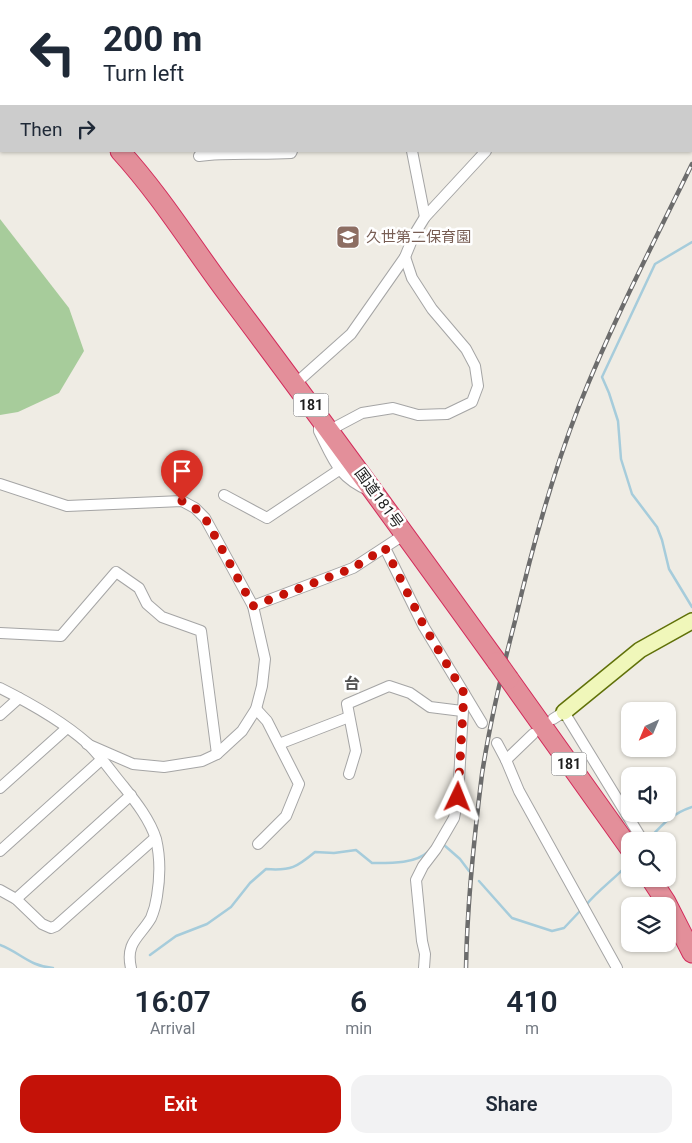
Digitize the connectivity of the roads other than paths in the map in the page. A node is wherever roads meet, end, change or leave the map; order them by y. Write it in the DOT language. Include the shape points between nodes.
graph roads {
  1 [pos="121,152"];
  2 [pos="292,152"];
  3 [pos="412,152"];
  4 [pos="485,152"];
  5 [pos="199,156"];
  6 [pos="425,216"];
  7 [pos="405,257"];
  8 [pos="295,384"];
  9 [pos="324,423"];
  10 [pos="339,470"];
  11 [pos="0,484"];
  12 [pos="376,494"];
  13 [pos="224,495"];
  14 [pos="405,534"];
  15 [pos="385,548"];
  16 [pos="253,606"];
  17 [pos="692,622"];
  18 [pos="0,633"];
  19 [pos="0,688"];
  20 [pos="464,693"];
  21 [pos="19,698"];
  22 [pos="256,709"];
  23 [pos="462,711"];
  24 [pos="0,715"];
  25 [pos="559,715"];
  26 [pos="349,717"];
  27 [pos="482,723"];
  28 [pos="67,728"];
  29 [pos="533,734"];
  30 [pos="497,743"];
  31 [pos="87,744"];
  32 [pos="279,744"];
  33 [pos="217,754"];
  34 [pos="102,760"];
  35 [pos="506,760"];
  36 [pos="349,774"];
  37 [pos="0,788"];
  38 [pos="131,795"];
  39 [pos="637,832"];
  40 [pos="621,836"];
  41 [pos="156,838"];
  42 [pos="258,844"];
  43 [pos="0,851"];
  44 [pos="658,887"];
  45 [pos="0,890"];
  46 [pos="16,899"];
  47 [pos="692,953"];
  48 [pos="131,968"];
  49 [pos="424,968"];
  50 [pos="617,968"];
  1 -- 8 [label="highway, 国道181号 / 181" via="162,202"];
  2 -- 5 [label="street"];
  3 -- 6 [label="street"];
  4 -- 6 [label="street"];
  6 -- 7 [label="street"];
  7 -- 8 [label="street" via="351,334"];
  7 -- 9 [label="street" via="412,278 432,309 466,348 475,366 478,386 472,402 447,414 418,414 393,408"];
  8 -- 9 [label="highway, 国道181号 / 181"];
  9 -- 10 [label="street" via="319,431"];
  9 -- 12 [label="highway, 国道181号 / 181"];
  10 -- 12 [label="street" via="355,485"];
  10 -- 13 [label="street" via="267,518"];
  11 -- 16 [label="street" via="67,506 182,501 205,518"];
  12 -- 14 [label="highway, 国道181号 / 181"];
  14 -- 15 [label="street"];
  14 -- 40 [label="highway, 国道181号 / 181, bridge"];
  15 -- 16 [label="street" via="353,568"];
  15 -- 20 [label="street" via="424,626"];
  16 -- 22 [label="street" via="265,659"];
  17 -- 25 [label="street" via="640,650"];
  18 -- 33 [label="street" via="61,636 116,572 139,588 147,604 162,617 201,631"];
  19 -- 21 [label="street"];
  20 -- 23 [label="street"];
  20 -- 27 [label="street"];
  21 -- 24 [label="street"];
  21 -- 28 [label="street"];
  22 -- 32 [label="street" via="267,721"];
  22 -- 33 [label="street" via="242,731"];
  23 -- 26 [label="street" via="430,707 410,693 389,686 347,704"];
  23 -- 49 [label="street" via="454,818 416,880"];
  25 -- 39 [label="street"];
  26 -- 32 [label="street"];
  26 -- 36 [label="street" via="356,751"];
  28 -- 31 [label="street"];
  28 -- 37 [label="street"];
  29 -- 35 [label="street"];
  30 -- 35 [label="street"];
  31 -- 33 [label="street" via="133,764 164,767 202,761"];
  31 -- 34 [label="street"];
  32 -- 42 [label="street" via="298,784 286,816"];
  34 -- 38 [label="street"];
  34 -- 43 [label="street"];
  35 -- 50 [label="street" via="519,791"];
  38 -- 41 [label="street"];
  38 -- 46 [label="street"];
  41 -- 46 [label="street" via="56,926 51,928 42,924"];
  41 -- 48 [label="street" via="157,895 152,915 131,946"];
  44 -- 47 [label="highway"];
  45 -- 46 [label="street"];
}
